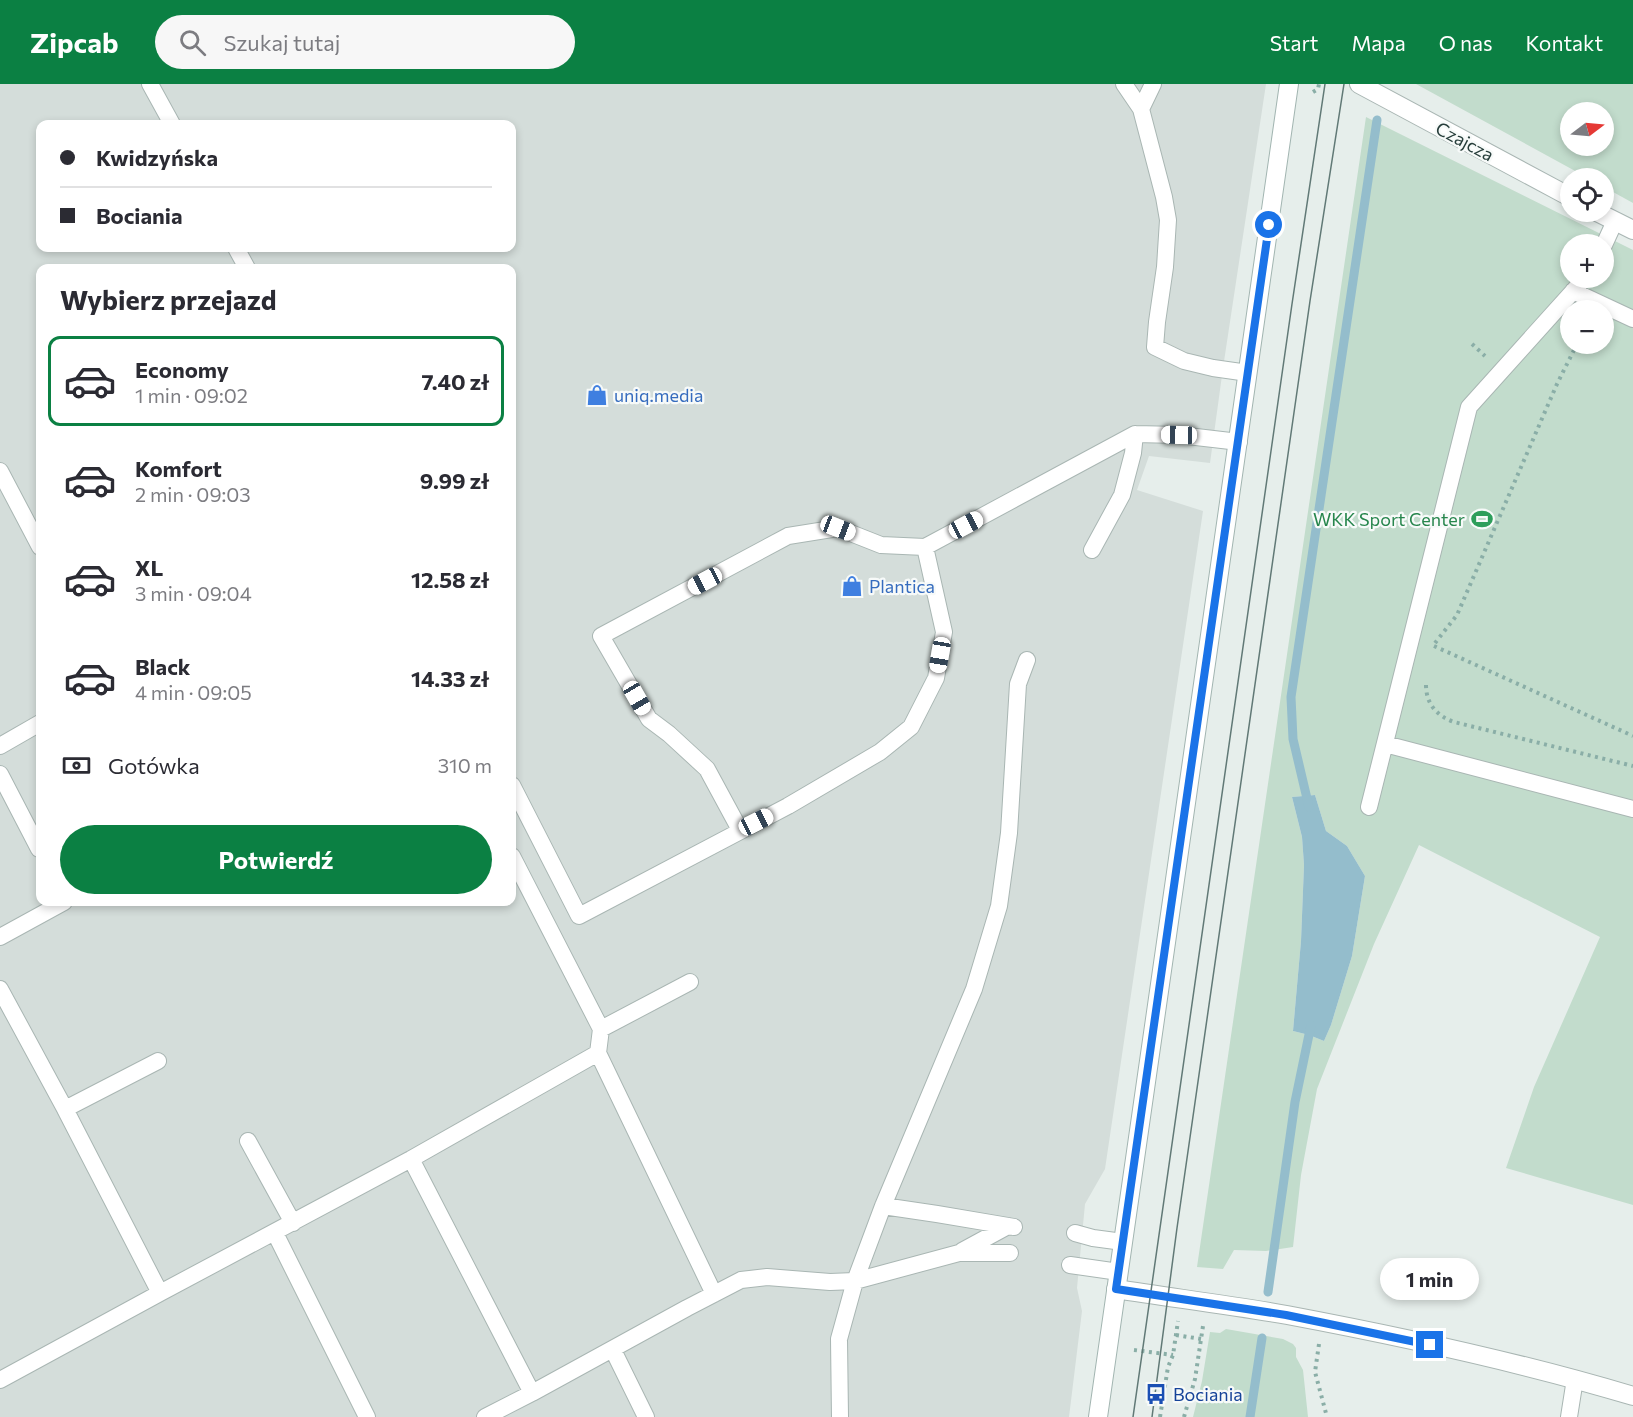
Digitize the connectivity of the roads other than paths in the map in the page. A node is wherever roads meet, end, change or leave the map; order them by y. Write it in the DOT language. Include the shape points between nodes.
graph roads {
  1 [pos="150,84"];
  2 [pos="1124,84"];
  3 [pos="1153,84"];
  4 [pos="1289,84"];
  5 [pos="1359,84"];
  6 [pos="1141,109"];
  7 [pos="169,120"];
  8 [pos="1560,192"];
  9 [pos="1615,221"];
  10 [pos="1633,230"];
  11 [pos="1609,234"];
  12 [pos="1576,288"];
  13 [pos="1573,291"];
  14 [pos="1633,319"];
  15 [pos="1248,373"];
  16 [pos="1135,434"];
  17 [pos="1239,442"];
  18 [pos="0,471"];
  19 [pos="36,539"];
  20 [pos="925,547"];
  21 [pos="1092,550"];
  22 [pos="1027,660"];
  23 [pos="36,725"];
  24 [pos="1385,744"];
  25 [pos="0,746"];
  26 [pos="0,774"];
  27 [pos="516,793"];
  28 [pos="1369,807"];
  29 [pos="1633,809"];
  30 [pos="740,830"];
  31 [pos="36,843"];
  32 [pos="516,864"];
  33 [pos="57,906"];
  34 [pos="0,937"];
  35 [pos="690,982"];
  36 [pos="0,989"];
  37 [pos="601,1029"];
  38 [pos="598,1053"];
  39 [pos="158,1061"];
  40 [pos="65,1109"];
  41 [pos="248,1141"];
  42 [pos="411,1160"];
  43 [pos="883,1206"];
  44 [pos="293,1223"];
  45 [pos="276,1233"];
  46 [pos="1075,1233"];
  47 [pos="1123,1242"];
  48 [pos="958,1253"];
  49 [pos="1010,1253"];
  50 [pos="1071,1265"];
  51 [pos="855,1281"];
  52 [pos="1118,1281"];
  53 [pos="160,1293"];
  54 [pos="714,1294"];
  55 [pos="613,1350"];
  56 [pos="1575,1379"];
  57 [pos="0,1380"];
  58 [pos="532,1393"];
  59 [pos="1633,1396"];
  60 [pos="367,1417"];
  61 [pos="485,1417"];
  62 [pos="646,1417"];
  63 [pos="840,1417"];
  64 [pos="1098,1417"];
  65 [pos="1569,1417"];
  1 -- 7 [label="lane"];
  2 -- 6 [label="lane"];
  3 -- 6 [label="lane"];
  4 -- 15 [label="street"];
  5 -- 8 [label="street, Czajcza"];
  6 -- 15 [label="lane" via="1168,220 1155,347 1184,361"];
  9 -- 10 [label="street"];
  9 -- 11 [label="lane"];
  12 -- 13 [label="lane"];
  13 -- 14 [label="lane"];
  13 -- 24 [label="lane" via="1469,407"];
  15 -- 17 [label="street"];
  16 -- 17 [label="lane"];
  16 -- 20 [label="lane"];
  16 -- 21 [label="lane" via="1122,495"];
  17 -- 47 [label="street"];
  18 -- 19 [label="lane"];
  20 -- 30 [label="lane" via="944,632 936,678 911,727 880,752"];
  20 -- 30 [label="lane" via="881,545 838,528 788,536 601,636 650,719 707,769"];
  22 -- 43 [label="lane" via="1018,684 1009,832 999,906 975,989"];
  23 -- 25 [label="lane"];
  24 -- 28 [label="lane"];
  24 -- 29 [label="lane"];
  26 -- 31 [label="lane"];
  27 -- 30 [label="lane" via="579,916"];
  32 -- 37 [label="lane"];
  33 -- 34 [label="lane"];
  35 -- 37 [label="lane"];
  36 -- 40 [label="lane"];
  37 -- 38 [label="lane"];
  38 -- 42 [label="lane"];
  38 -- 54 [label="lane"];
  39 -- 40 [label="lane"];
  40 -- 53 [label="lane"];
  41 -- 44 [label="lane"];
  42 -- 44 [label="lane"];
  42 -- 58 [label="lane"];
  43 -- 48 [label="lane" via="1011,1226"];
  43 -- 51 [label="lane"];
  44 -- 45 [label="lane"];
  45 -- 53 [label="lane"];
  45 -- 60 [label="lane"];
  46 -- 47 [label="lane"];
  47 -- 52 [label="street"];
  48 -- 49 [label="lane"];
  48 -- 51 [label="lane"];
  50 -- 52 [label="lane"];
  51 -- 54 [label="lane" via="767,1277 741,1280"];
  51 -- 63 [label="lane" via="839,1339"];
  52 -- 56 [label="street" via="1181,1299 1286,1315 1495,1358"];
  52 -- 64 [label="street"];
  53 -- 57 [label="lane"];
  54 -- 55 [label="lane"];
  55 -- 58 [label="lane"];
  55 -- 62 [label="lane"];
  56 -- 59 [label="street"];
  56 -- 65 [label="lane"];
  58 -- 61 [label="lane"];
}
